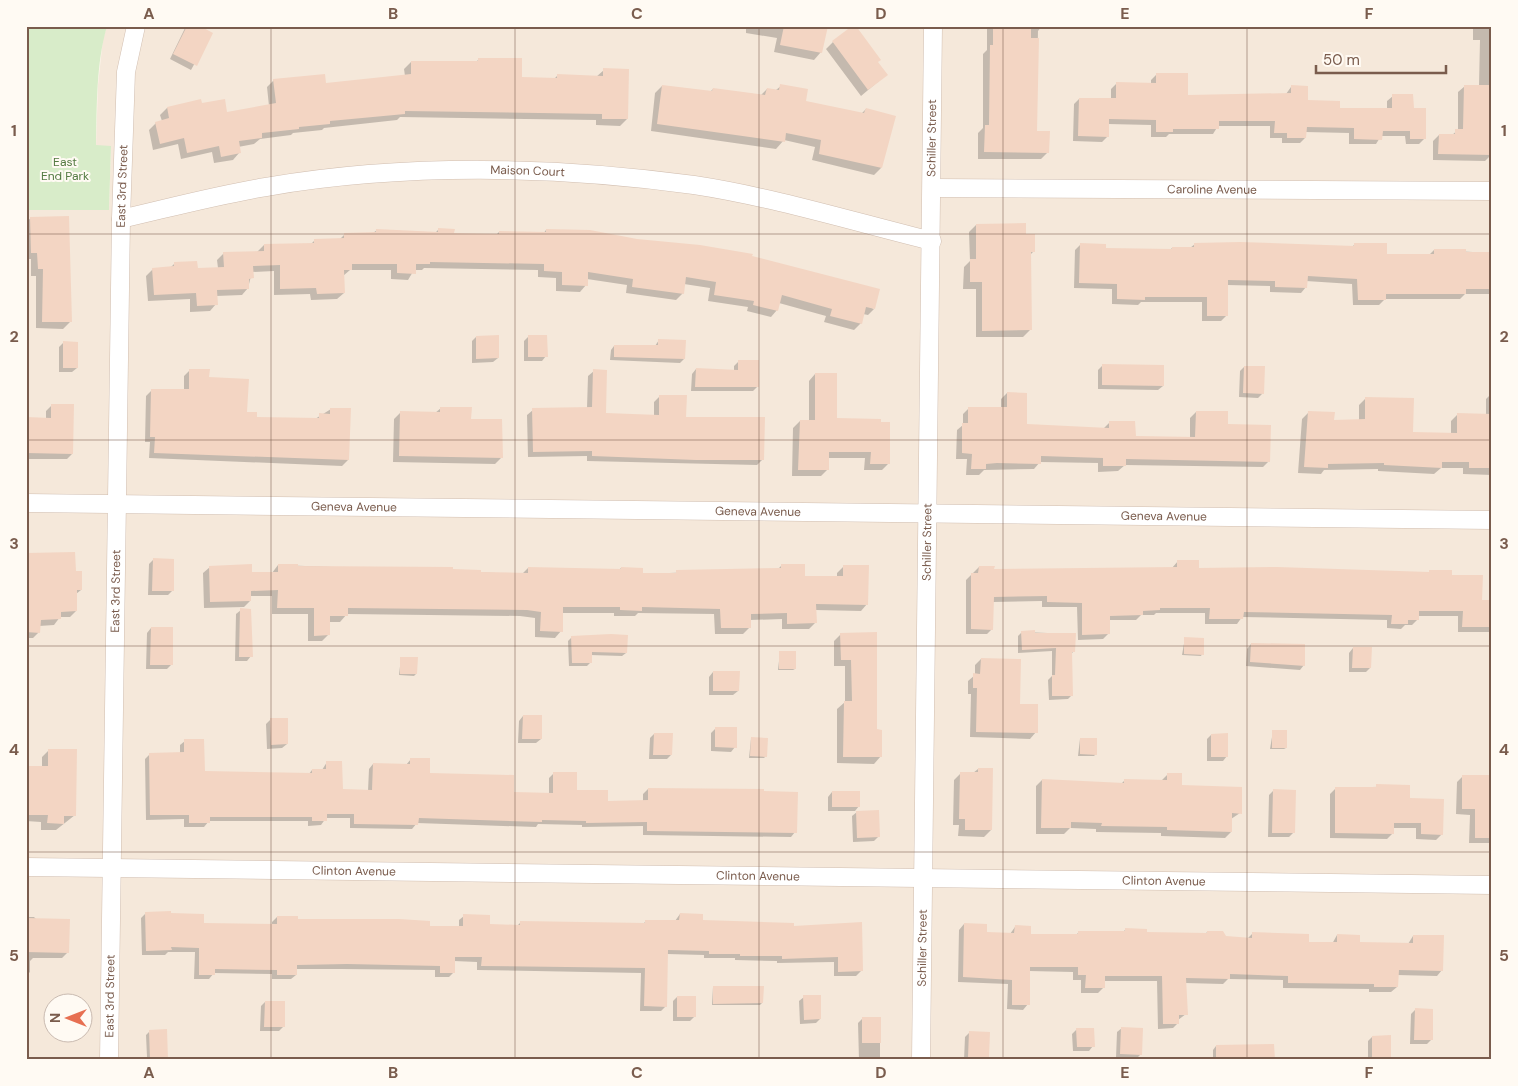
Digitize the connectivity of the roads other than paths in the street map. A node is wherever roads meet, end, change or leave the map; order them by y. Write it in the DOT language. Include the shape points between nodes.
graph roads {
  1 [pos="136,26"];
  2 [pos="920,26"];
  3 [pos="933,32"];
  4 [pos="933,188"];
  5 [pos="1492,192"];
  6 [pos="121,219"];
  7 [pos="932,241"];
  8 [pos="26,503"];
  9 [pos="117,506"];
  10 [pos="928,512"];
  11 [pos="1492,520"];
  12 [pos="26,868"];
  13 [pos="111,869"];
  14 [pos="924,877"];
  15 [pos="1492,885"];
  16 [pos="109,1060"];
  17 [pos="921,1060"];
  1 -- 6 [label="street, East 3rd Street" via="126,72"];
  2 -- 3 [label="street"];
  3 -- 4 [label="street, Schiller Street"];
  4 -- 5 [label="street, Caroline Avenue"];
  4 -- 7 [label="street, Schiller Street"];
  6 -- 7 [label="street, Maison Court" via="266,187 343,177 457,170 521,170 696,186"];
  6 -- 9 [label="street, East 3rd Street"];
  7 -- 10 [label="street, Schiller Street"];
  8 -- 9 [label="street, Geneva Avenue"];
  9 -- 10 [label="street, Geneva Avenue"];
  9 -- 13 [label="street, East 3rd Street"];
  10 -- 11 [label="street, Geneva Avenue"];
  10 -- 14 [label="street, Schiller Street"];
  12 -- 13 [label="street, Clinton Avenue"];
  13 -- 14 [label="street, Clinton Avenue"];
  13 -- 16 [label="street, East 3rd Street"];
  14 -- 15 [label="street, Clinton Avenue"];
  14 -- 17 [label="street, Schiller Street"];
}
